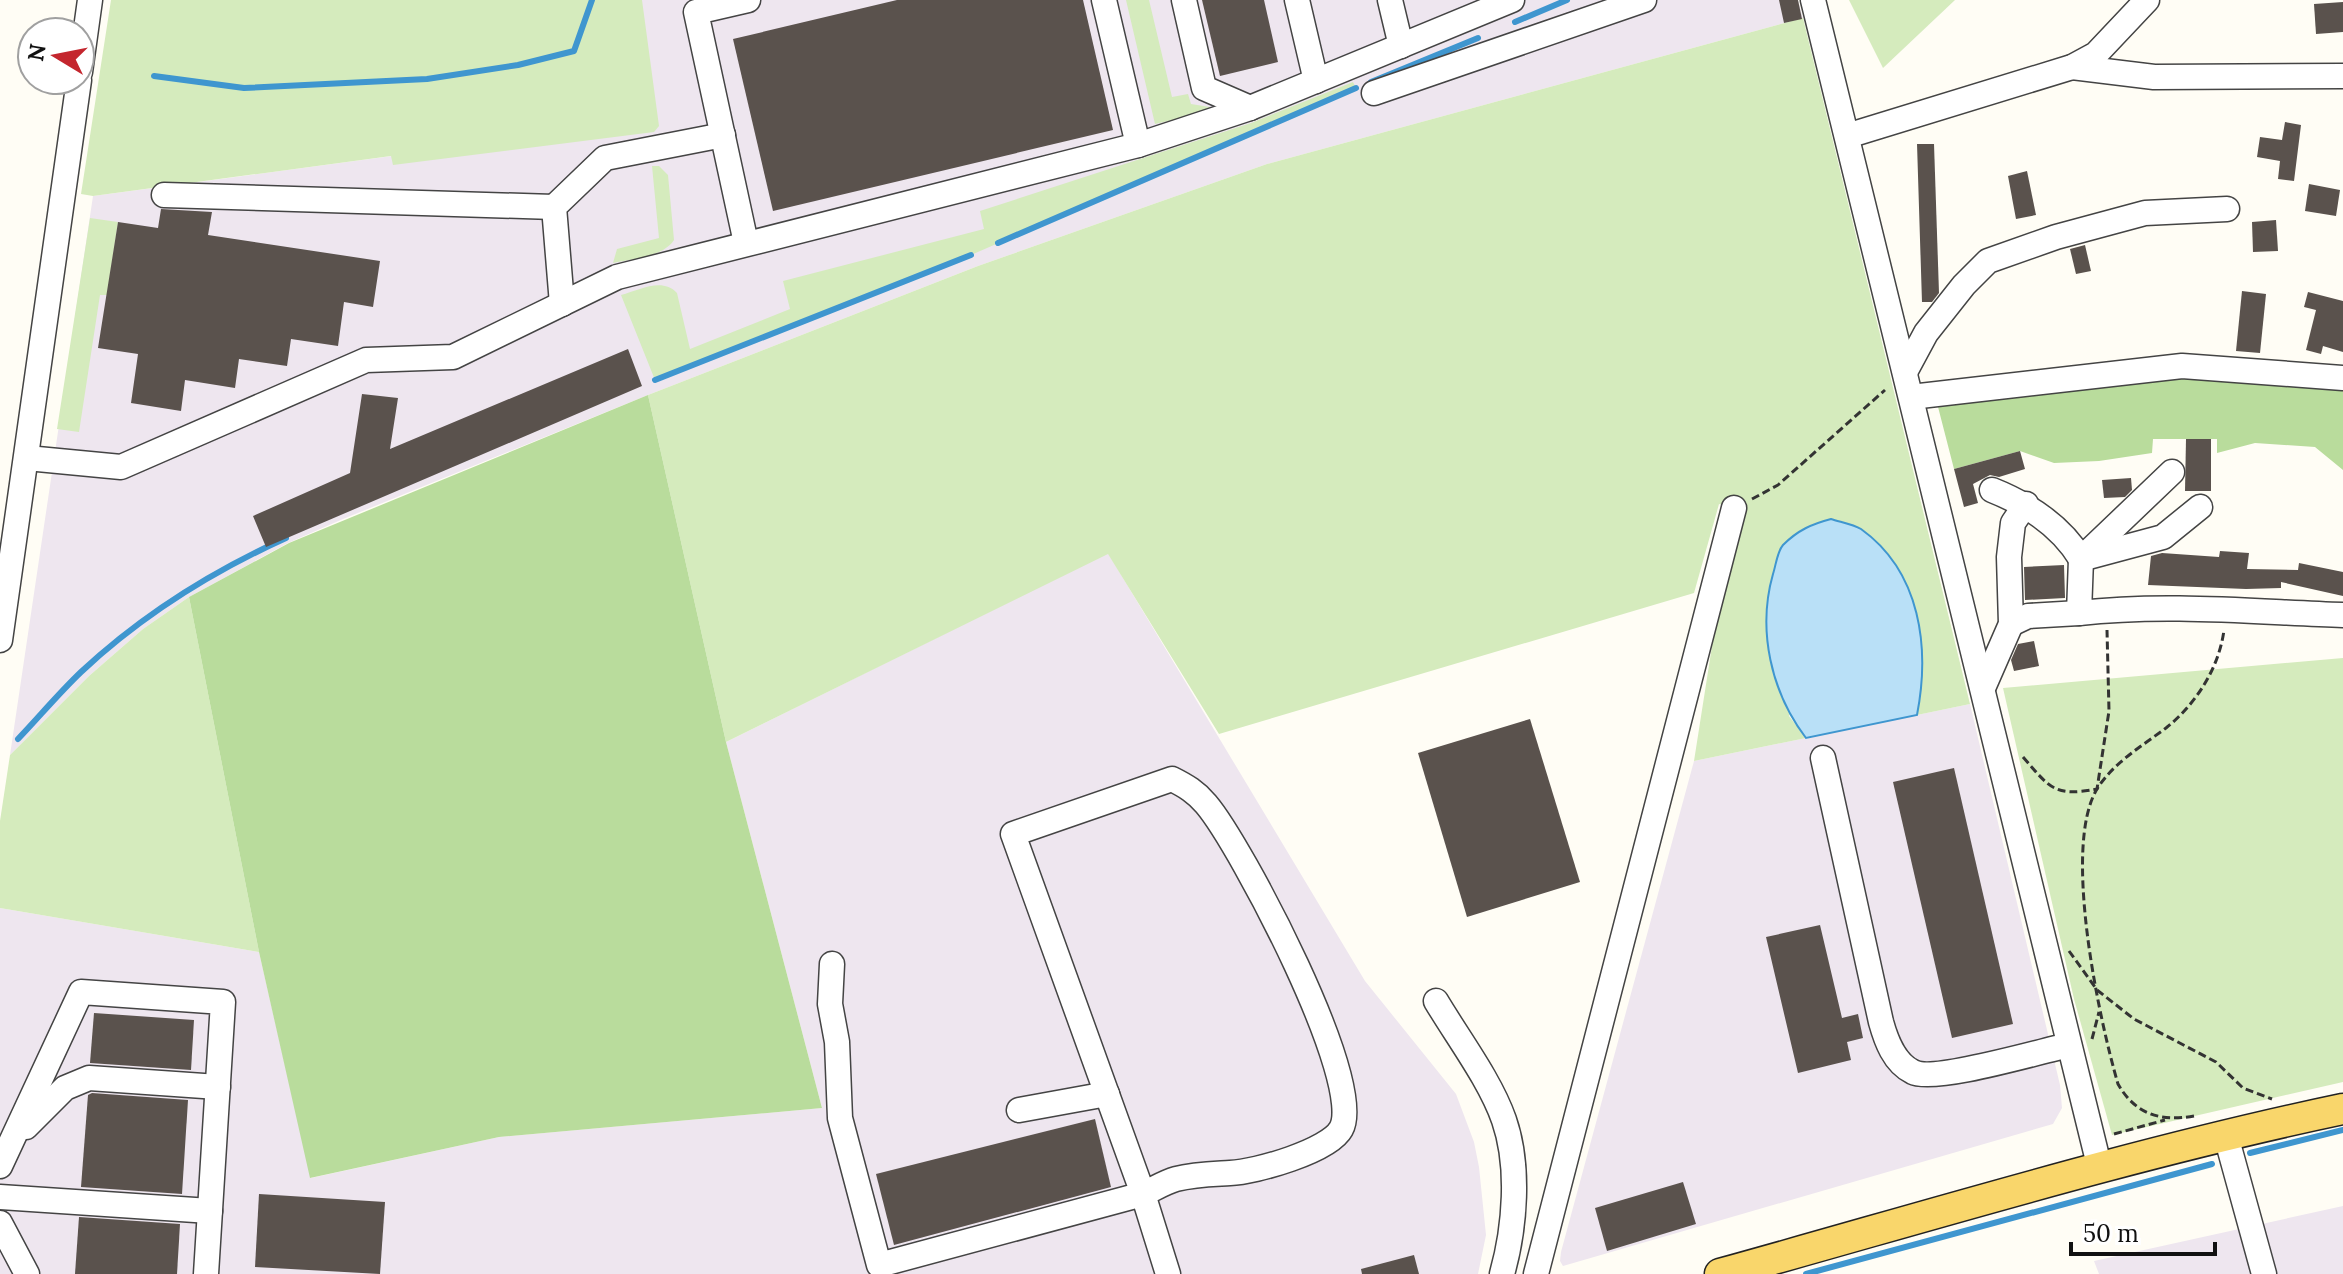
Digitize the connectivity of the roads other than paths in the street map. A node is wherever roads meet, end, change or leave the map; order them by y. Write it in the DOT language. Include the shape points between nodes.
graph roads {
  1 [pos="748,0"];
  2 [pos="1104,0"];
  3 [pos="1184,0"];
  4 [pos="1297,0"];
  5 [pos="1390,0"];
  6 [pos="1512,0"];
  7 [pos="1644,0"];
  8 [pos="1813,0"];
  9 [pos="2147,0"];
  10 [pos="1483,12"];
  11 [pos="1401,46"];
  12 [pos="1496,52"];
  13 [pos="2072,67"];
  14 [pos="2343,76"];
  15 [pos="1316,81"];
  16 [pos="1374,93"];
  17 [pos="77,96"];
  18 [pos="1250,108"];
  19 [pos="723,135"];
  20 [pos="1847,136"];
  21 [pos="1138,145"];
  22 [pos="164,195"];
  23 [pos="554,207"];
  24 [pos="2227,209"];
  25 [pos="746,243"];
  26 [pos="562,304"];
  27 [pos="1905,372"];
  28 [pos="2343,378"];
  29 [pos="1911,397"];
  30 [pos="27,458"];
  31 [pos="2172,472"];
  32 [pos="1992,490"];
  33 [pos="2026,504"];
  34 [pos="2200,507"];
  35 [pos="1734,508"];
  36 [pos="2081,559"];
  37 [pos="2079,613"];
  38 [pos="2343,615"];
  39 [pos="2011,624"];
  40 [pos="0,640"];
  41 [pos="1983,688"];
  42 [pos="1823,758"];
  43 [pos="832,964"];
  44 [pos="1436,1001"];
  45 [pos="2069,1045"];
  46 [pos="218,1087"];
  47 [pos="1107,1094"];
  48 [pos="2343,1109"];
  49 [pos="1019,1110"];
  50 [pos="2226,1136"];
  51 [pos="2096,1154"];
  52 [pos="5,1155"];
  53 [pos="1143,1194"];
  54 [pos="0,1197"];
  55 [pos="210,1211"];
  56 [pos="0,1223"];
  57 [pos="27,1274"];
  58 [pos="206,1274"];
  59 [pos="1168,1274"];
  60 [pos="1502,1274"];
  61 [pos="1536,1274"];
  62 [pos="1720,1274"];
  63 [pos="2264,1274"];
  1 -- 19 [label="street" via="696,12"];
  2 -- 21 [label="street"];
  3 -- 18 [label="street" via="1204,88"];
  4 -- 15 [label="street"];
  5 -- 11 [label="street"];
  6 -- 10 [label="street"];
  7 -- 12 [label="street"];
  8 -- 20 [label="street"];
  9 -- 13 [label="street" via="2096,54"];
  10 -- 11 [label="street"];
  10 -- 12 [label="street"];
  11 -- 15 [label="street"];
  12 -- 16 [label="street"];
  13 -- 14 [label="street" via="2154,77"];
  13 -- 20 [label="street"];
  15 -- 18 [label="street"];
  17 -- 30 [label="street"];
  18 -- 21 [label="street"];
  19 -- 23 [label="street" via="605,158"];
  19 -- 25 [label="street"];
  20 -- 27 [label="street"];
  21 -- 25 [label="street"];
  22 -- 23 [label="street"];
  23 -- 26 [label="street"];
  24 -- 27 [label="street" via="2145,213 1988,261 1926,333"];
  25 -- 26 [label="street" via="617,277"];
  26 -- 30 [label="street" via="453,357 366,360 121,467"];
  27 -- 29 [label="street"];
  28 -- 29 [label="street" via="2182,366"];
  29 -- 41 [label="street"];
  30 -- 40 [label="street"];
  31 -- 36 [label="street"];
  32 -- 33 [label="street"];
  33 -- 36 [label="street" via="2072,544"];
  33 -- 39 [label="street" via="2013,523"];
  34 -- 36 [label="street" via="2163,537"];
  35 -- 61 [label="street"];
  36 -- 37 [label="street"];
  37 -- 38 [label="street"];
  37 -- 39 [label="street" via="2028,616"];
  39 -- 41 [label="street"];
  41 -- 45 [label="street"];
  42 -- 45 [label="street" via="1881,1022 1902,1065 1937,1075"];
  43 -- 53 [label="street" via="830,1004 840,1118 879,1265"];
  44 -- 60 [label="street" via="1494,1099 1510,1141 1512,1208"];
  45 -- 51 [label="street"];
  46 -- 52 [label="street" via="77,1081"];
  46 -- 52 [label="street" via="223,1002 81,992"];
  46 -- 55 [label="street"];
  47 -- 49 [label="street"];
  47 -- 53 [label="street"];
  47 -- 53 [label="street" via="1013,834 1172,779 1192,788 1208,805 1274,916 1330,1045 1346,1111 1342,1129 1315,1149 1260,1168 1174,1179"];
  48 -- 50 [label="main road"];
  50 -- 51 [label="main road"];
  50 -- 63 [label="street"];
  51 -- 62 [label="main road"];
  53 -- 59 [label="street"];
  54 -- 55 [label="street"];
  55 -- 58 [label="street"];
  56 -- 57 [label="street"];
}
